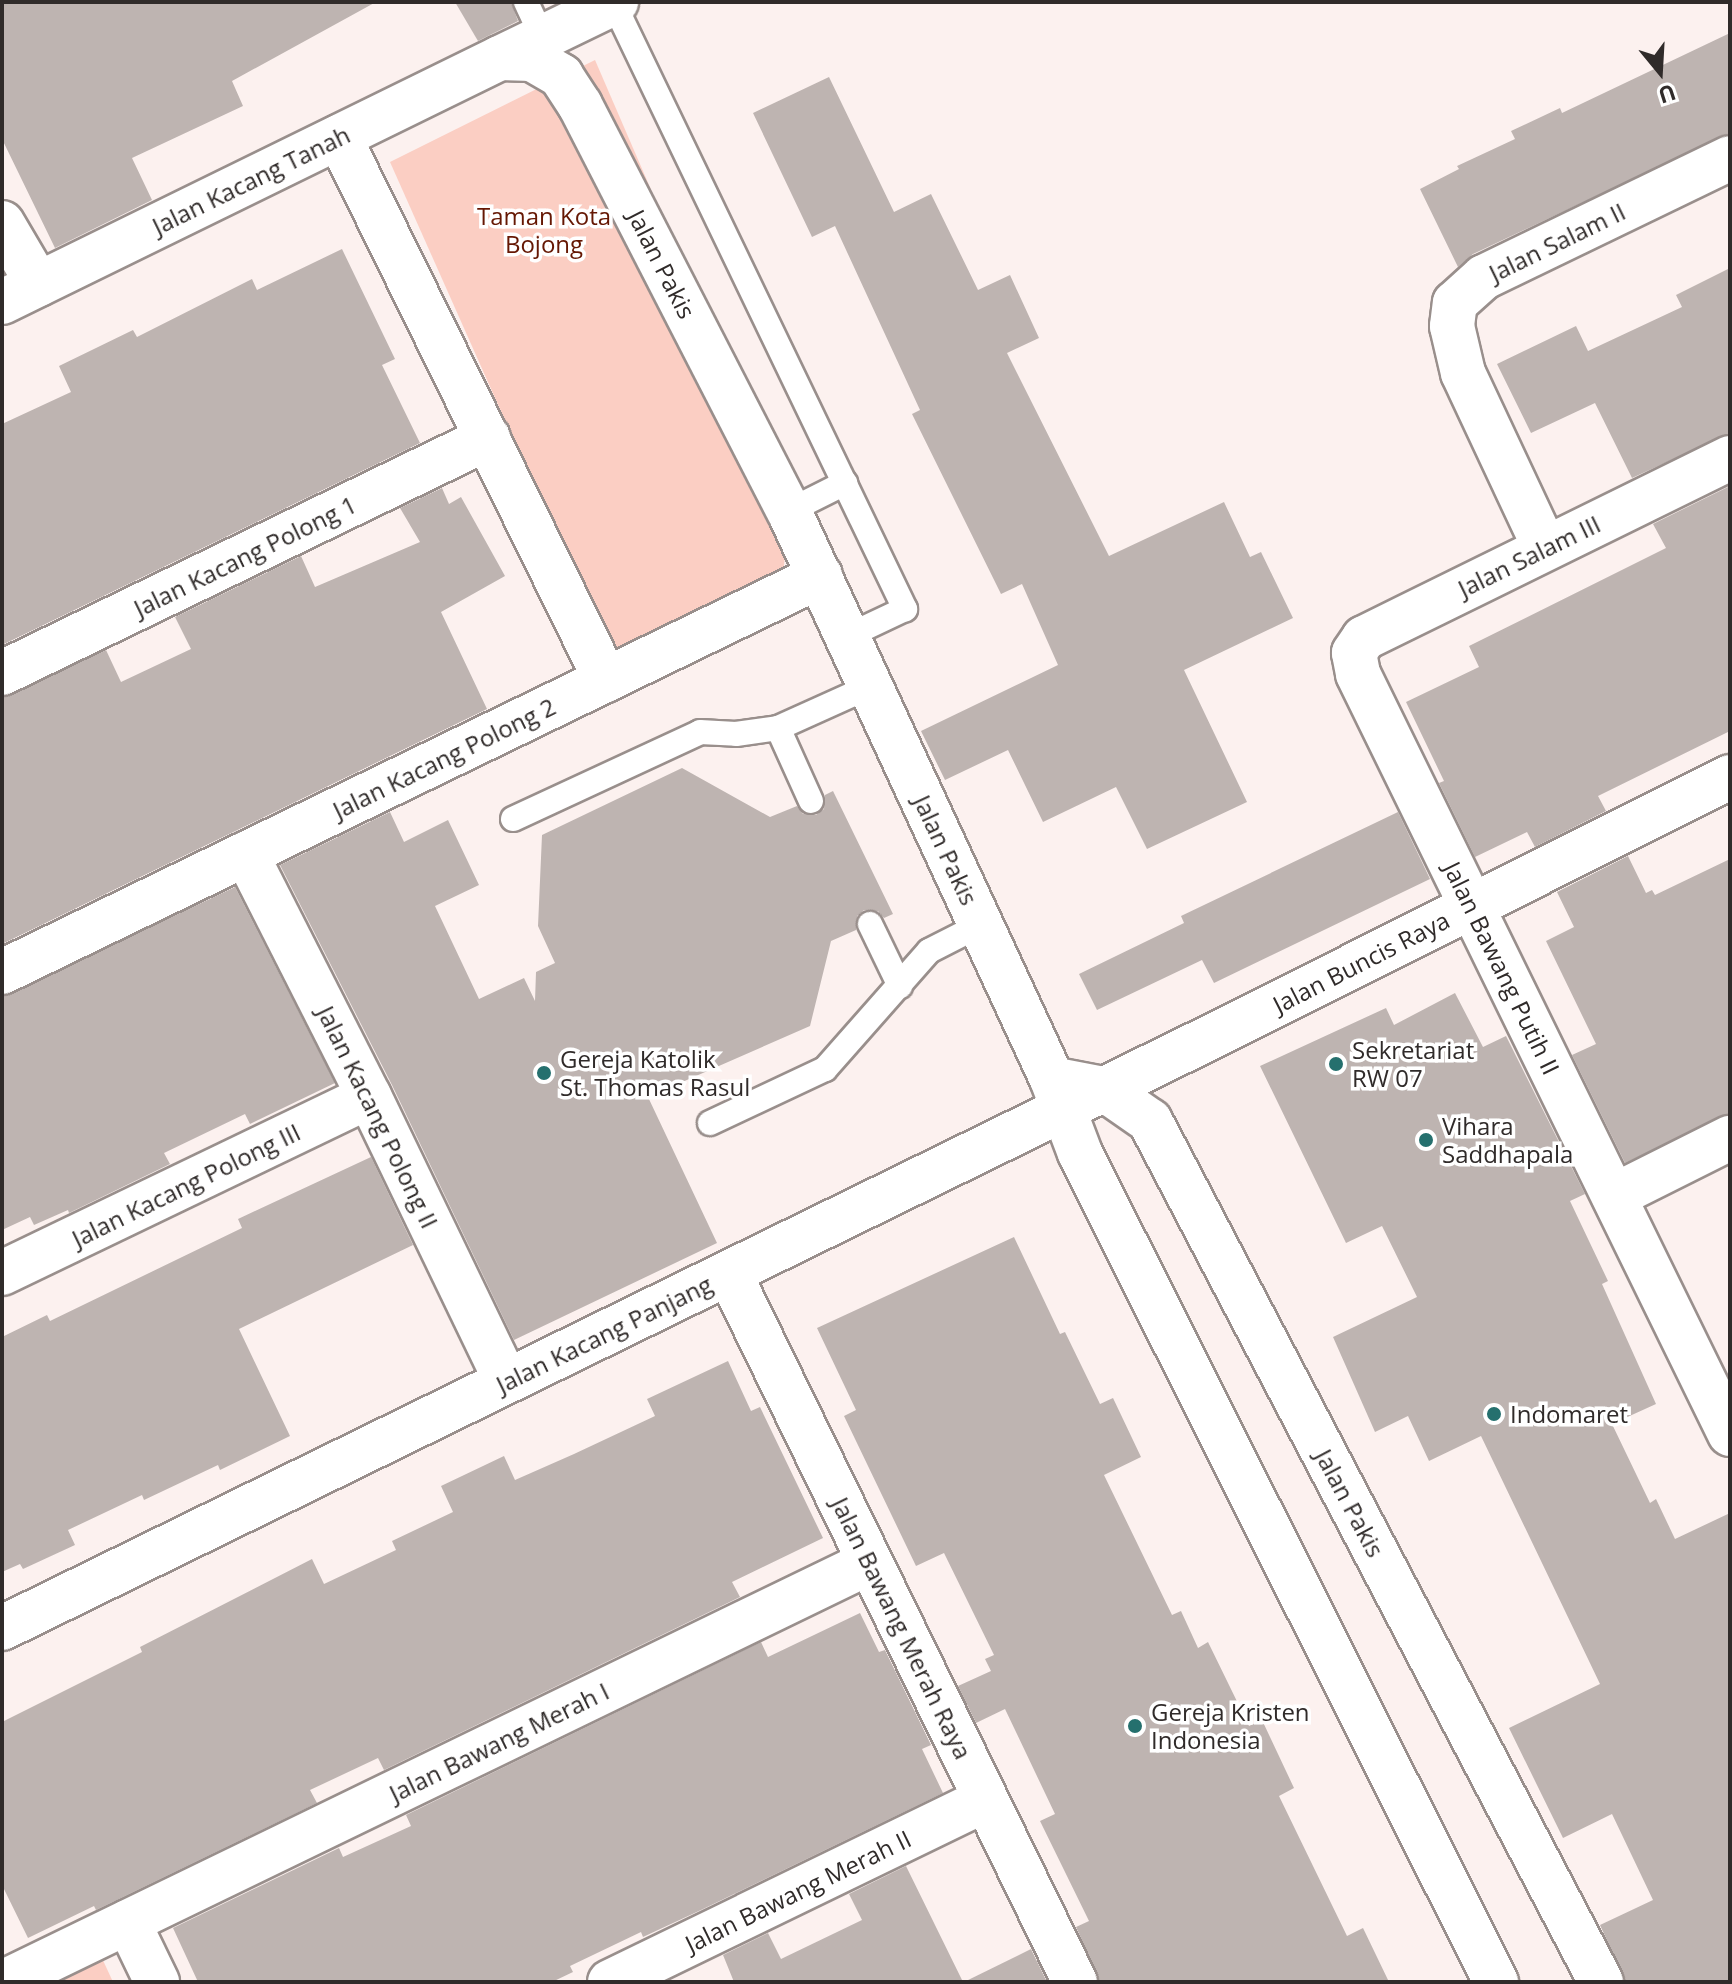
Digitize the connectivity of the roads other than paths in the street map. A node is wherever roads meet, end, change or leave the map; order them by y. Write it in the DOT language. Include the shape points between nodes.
graph roads {
  1 [pos="614,2"];
  2 [pos="534,20"];
  3 [pos="500,58"];
  4 [pos="339,137"];
  5 [pos="1730,158"];
  6 [pos="2,223"];
  7 [pos="20,293"];
  8 [pos="488,438"];
  9 [pos="1730,458"];
  10 [pos="845,483"];
  11 [pos="789,511"];
  12 [pos="1545,548"];
  13 [pos="820,576"];
  14 [pos="848,636"];
  15 [pos="2,673"];
  16 [pos="1358,674"];
  17 [pos="606,680"];
  18 [pos="871,686"];
  19 [pos="778,728"];
  20 [pos="1730,777"];
  21 [pos="811,801"];
  22 [pos="513,819"];
  23 [pos="246,854"];
  24 [pos="1472,906"];
  25 [pos="870,924"];
  26 [pos="980,925"];
  27 [pos="2,972"];
  28 [pos="900,986"];
  29 [pos="1104,1089"];
  30 [pos="1056,1095"];
  31 [pos="369,1096"];
  32 [pos="710,1123"];
  33 [pos="1730,1138"];
  34 [pos="1614,1196"];
  35 [pos="2,1273"];
  36 [pos="729,1273"];
  37 [pos="506,1381"];
  38 [pos="1730,1434"];
  39 [pos="870,1562"];
  40 [pos="2,1628"];
  41 [pos="985,1800"];
  42 [pos="128,1922"];
  43 [pos="4,1982"];
  44 [pos="157,1982"];
  45 [pos="610,1982"];
  46 [pos="1075,1982"];
  47 [pos="1496,1982"];
  48 [pos="1601,1982"];
  1 -- 2 [label="street"];
  1 -- 10 [label="lane"];
  2 -- 3 [label="street"];
  3 -- 4 [label="street, Jalan Kacang Tanah"];
  3 -- 11 [label="street, Jalan Pakis" via="532,59 561,76 580,105"];
  4 -- 7 [label="street, Jalan Kacang Tanah"];
  4 -- 8 [label="street"];
  5 -- 12 [label="street, Jalan Salam II" via="1484,277 1455,303 1452,326 1463,373"];
  6 -- 7 [label="street"];
  8 -- 15 [label="street, Jalan Kacang Polong 1"];
  8 -- 17 [label="street"];
  9 -- 12 [label="street, Jalan Salam III"];
  10 -- 11 [label="lane"];
  10 -- 14 [label="lane" via="905,609"];
  11 -- 13 [label="street"];
  12 -- 16 [label="street, Jalan Salam III" via="1364,638 1354,653"];
  13 -- 14 [label="street, Jalan Pakis"];
  13 -- 17 [label="street, Jalan Kacang Polong 2"];
  14 -- 18 [label="street, Jalan Pakis"];
  16 -- 24 [label="street, Jalan Bawang Putih II"];
  17 -- 23 [label="street, Jalan Kacang Polong 2"];
  18 -- 19 [label="lane"];
  18 -- 26 [label="street, Jalan Pakis"];
  19 -- 21 [label="lane"];
  19 -- 22 [label="lane" via="700,732"];
  20 -- 24 [label="street, Jalan Buncis Raya"];
  23 -- 27 [label="street, Jalan Kacang Polong 2"];
  23 -- 31 [label="street, Jalan Kacang Polong II"];
  24 -- 29 [label="street, Jalan Buncis Raya"];
  24 -- 34 [label="street, Jalan Bawang Putih II"];
  25 -- 28 [label="lane"];
  26 -- 28 [label="lane" via="929,951"];
  26 -- 30 [label="street, Jalan Pakis"];
  28 -- 32 [label="lane" via="825,1069"];
  29 -- 30 [label="street, Jalan Pakis"];
  29 -- 48 [label="street, Jalan Pakis" via="1150,1121"];
  30 -- 36 [label="street, Jalan Kacang Panjang"];
  30 -- 47 [label="street, Jalan Pakis" via="1094,1181"];
  31 -- 35 [label="street, Jalan Kacang Polong III"];
  31 -- 37 [label="street, Jalan Kacang Polong II"];
  33 -- 34 [label="street"];
  34 -- 38 [label="street, Jalan Bawang Putih II"];
  36 -- 37 [label="street, Jalan Kacang Panjang"];
  36 -- 39 [label="street, Jalan Bawang Merah Raya"];
  37 -- 40 [label="street, Jalan Kacang Panjang"];
  39 -- 41 [label="street, Jalan Bawang Merah Raya"];
  39 -- 42 [label="street, Jalan Bawang Merah I"];
  41 -- 45 [label="street, Jalan Bawang Merah II"];
  41 -- 46 [label="street, Jalan Bawang Merah Raya"];
  42 -- 43 [label="street, Jalan Bawang Merah I"];
  42 -- 44 [label="street"];
}
